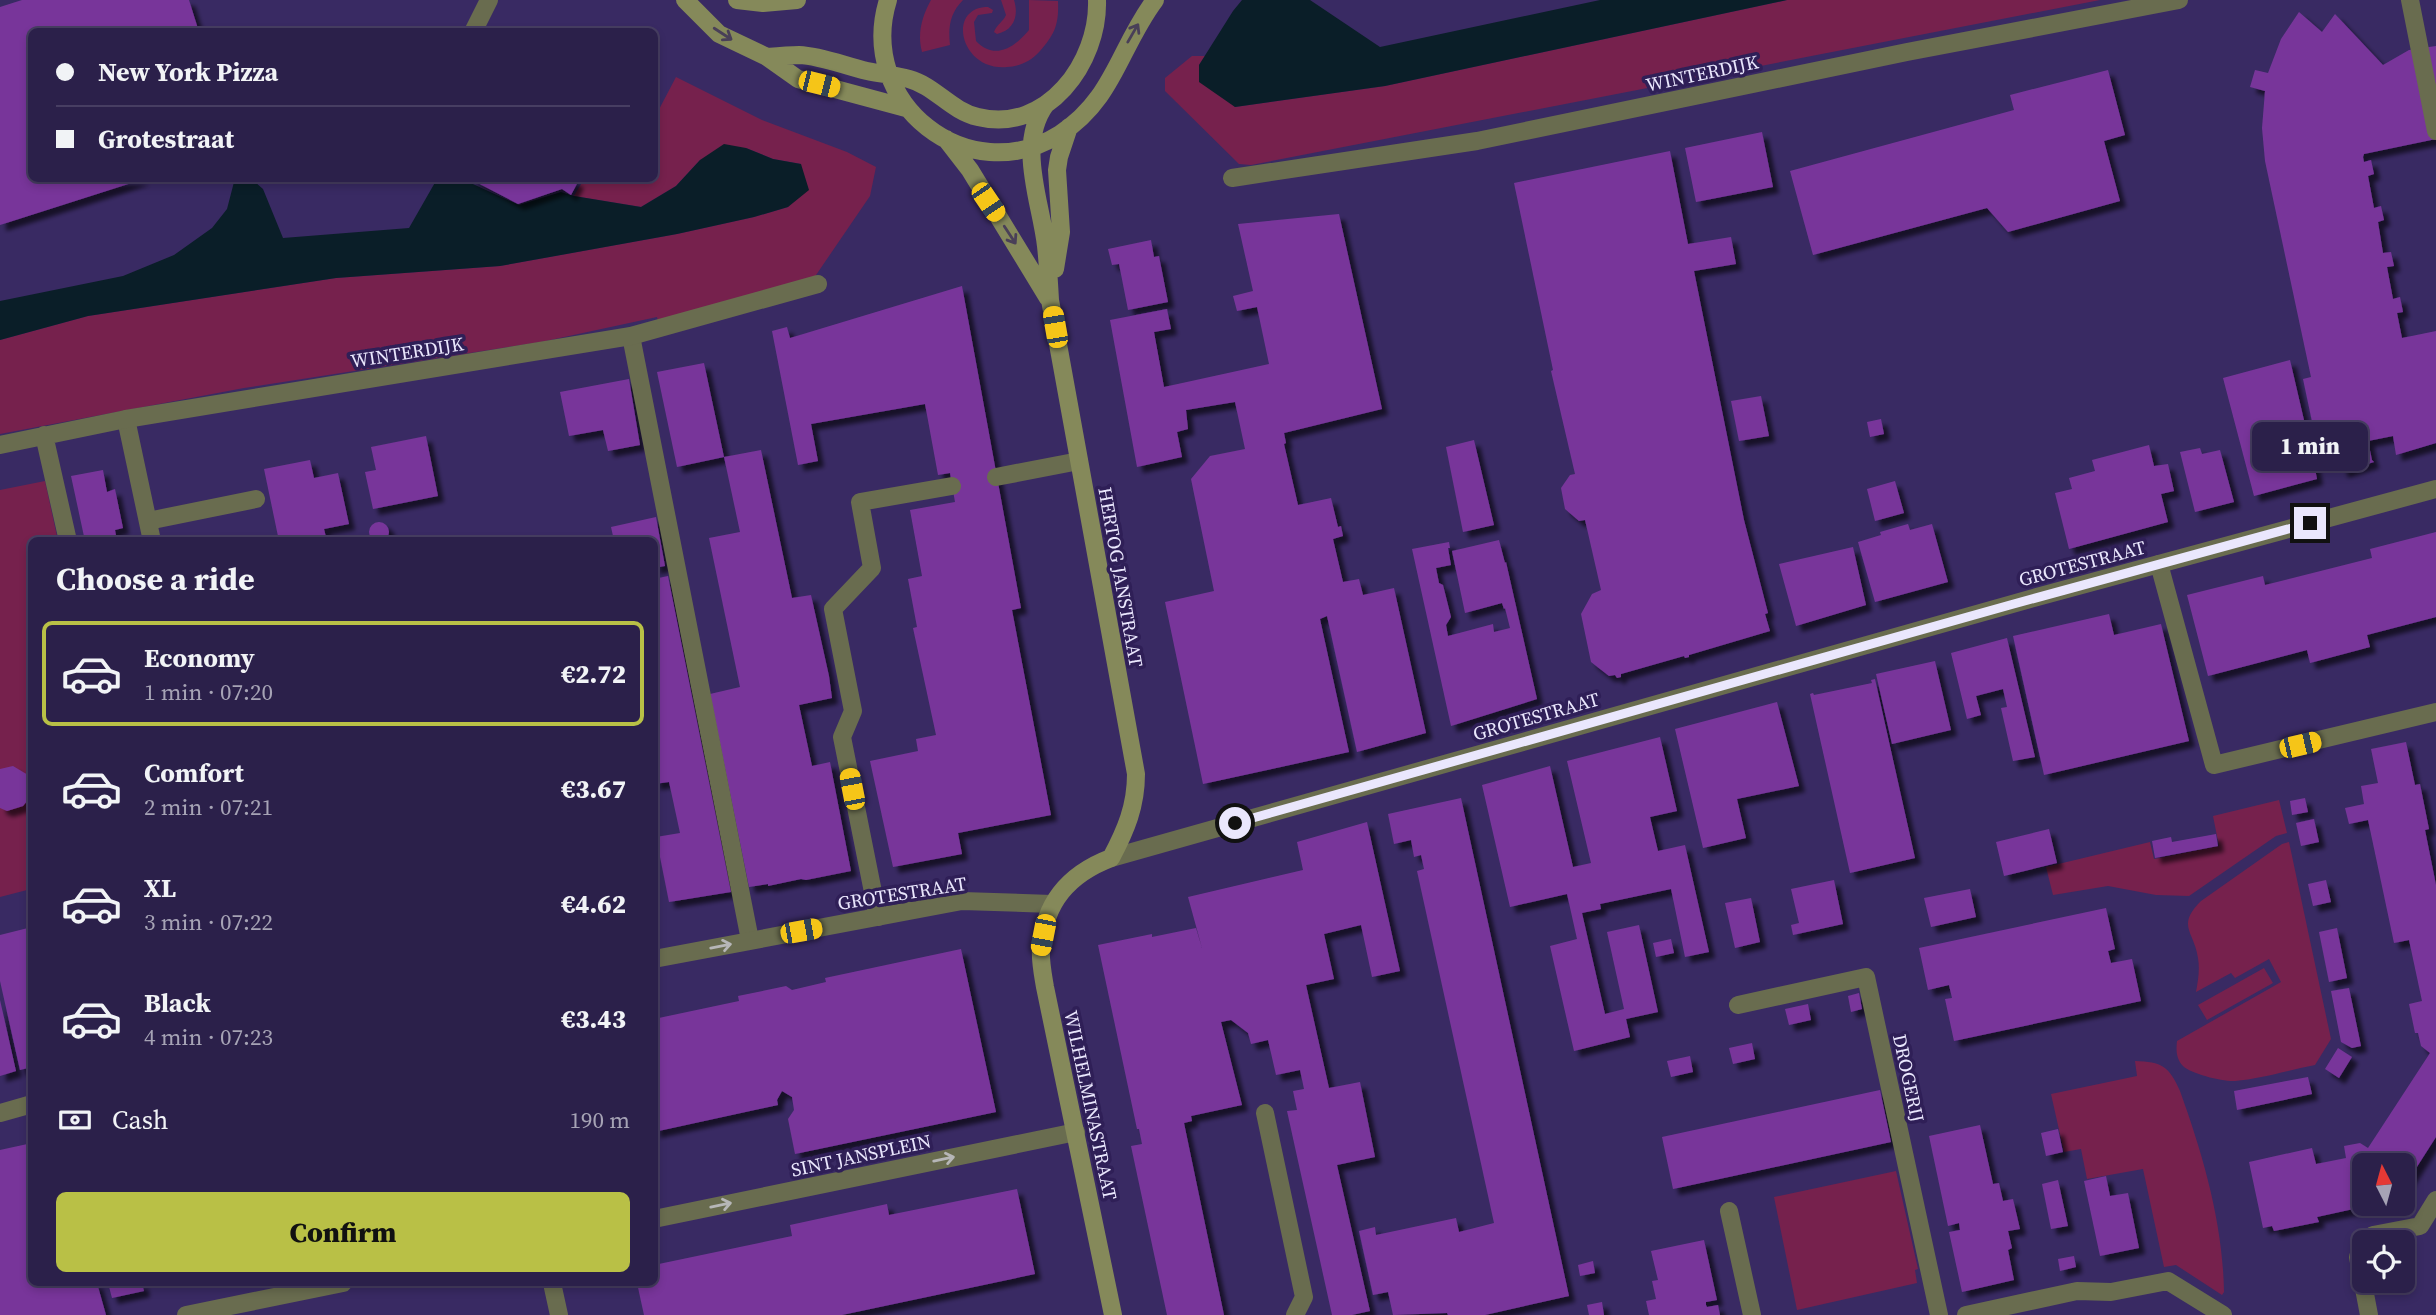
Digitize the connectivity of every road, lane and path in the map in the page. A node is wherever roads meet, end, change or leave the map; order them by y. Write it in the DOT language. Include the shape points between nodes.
graph roads {
  1 [pos="489,0"];
  2 [pos="685,0"];
  3 [pos="737,0"];
  4 [pos="797,0"];
  5 [pos="888,0"];
  6 [pos="1097,0"];
  7 [pos="1155,0"];
  8 [pos="2179,0"];
  9 [pos="2410,0"];
  10 [pos="475,28"];
  11 [pos="767,57"];
  12 [pos="888,75"];
  13 [pos="1046,104"];
  14 [pos="906,108"];
  15 [pos="1069,127"];
  16 [pos="2436,131"];
  17 [pos="945,138"];
  18 [pos="1031,147"];
  19 [pos="1232,178"];
  20 [pos="818,284"];
  21 [pos="1050,300"];
  22 [pos="631,336"];
  23 [pos="126,419"];
  24 [pos="44,435"];
  25 [pos="0,445"];
  26 [pos="1079,461"];
  27 [pos="996,477"];
  28 [pos="952,486"];
  29 [pos="2436,489"];
  30 [pos="256,499"];
  31 [pos="148,521"];
  32 [pos="67,537"];
  33 [pos="151,537"];
  34 [pos="2159,564"];
  35 [pos="2436,712"];
  36 [pos="1111,858"];
  37 [pos="1052,904"];
  38 [pos="878,917"];
  39 [pos="750,940"];
  40 [pos="658,958"];
  41 [pos="1738,1005"];
  42 [pos="28,1105"];
  43 [pos="0,1113"];
  44 [pos="1265,1113"];
  45 [pos="1076,1132"];
  46 [pos="2436,1200"];
  47 [pos="1729,1211"];
  48 [pos="658,1218"];
  49 [pos="2399,1230"];
  50 [pos="326,1286"];
  51 [pos="553,1286"];
  52 [pos="2365,1293"];
  53 [pos="186,1315"];
  54 [pos="559,1315"];
  55 [pos="1112,1315"];
  56 [pos="1294,1315"];
  57 [pos="1752,1315"];
  58 [pos="1939,1315"];
  59 [pos="1966,1315"];
  60 [pos="2223,1315"];
  61 [pos="2369,1315"];
  1 -- 10 [label="street"];
  2 -- 11 [label="main road, one-way" via="719,34"];
  3 -- 4 [label="main road"];
  5 -- 12 [label="main road" via="882,36"];
  6 -- 13 [label="main road" via="1095,33 1084,60 1068,84"];
  15 -- 7 [label="main road, one-way" via="1097,102"];
  8 -- 19 [label="street, WINTERDIJK" via="1477,141"];
  9 -- 16 [label="street"];
  11 -- 12 [label="main road" via="801,55"];
  11 -- 14 [label="main road" via="798,79"];
  12 -- 13 [label="main road" via="922,84 977,117 1013,118"];
  12 -- 14 [label="main road"];
  13 -- 18 [label="main road" via="1035,124"];
  14 -- 17 [label="main road"];
  15 -- 18 [label="main road"];
  15 -- 21 [label="main road, HERTOG JANSTRAAT" via="1057,170 1061,232"];
  17 -- 18 [label="main road" via="985,151"];
  17 -- 21 [label="main road, HERTOG JANSTRAAT, one-way" via="970,170"];
  18 -- 21 [label="main road, HERTOG JANSTRAAT"];
  20 -- 22 [label="street, WINTERDIJK"];
  21 -- 26 [label="main road, HERTOG JANSTRAAT"];
  22 -- 23 [label="street, WINTERDIJK"];
  22 -- 39 [label="street"];
  23 -- 24 [label="street, WINTERDIJK"];
  23 -- 31 [label="street"];
  24 -- 25 [label="street, WINTERDIJK"];
  24 -- 32 [label="street"];
  26 -- 27 [label="street"];
  26 -- 36 [label="main road, HERTOG JANSTRAAT" via="1136,774 1132,813"];
  28 -- 38 [label="street" via="860,502 872,568 833,609 853,711 842,737"];
  29 -- 34 [label="street, GROTESTRAAT"];
  30 -- 31 [label="street"];
  31 -- 33 [label="street"];
  34 -- 35 [label="street" via="2214,765"];
  34 -- 36 [label="street, GROTESTRAAT"];
  36 -- 37 [label="main road, GROTESTRAAT" via="1068,883"];
  37 -- 38 [label="street, GROTESTRAAT" via="962,901"];
  37 -- 45 [label="main road, WILHELMINASTRAAT" via="1042,962"];
  38 -- 39 [label="street, GROTESTRAAT"];
  40 -- 39 [label="street, GROTESTRAAT, one-way"];
  41 -- 58 [label="street, DROGERIJ" via="1866,977"];
  42 -- 43 [label="street"];
  44 -- 56 [label="street" via="1304,1297"];
  48 -- 45 [label="street, SINT JANSPLEIN, one-way"];
  45 -- 55 [label="main road, WILHELMINASTRAAT"];
  46 -- 49 [label="street" via="2420,1226"];
  47 -- 57 [label="street"];
  50 -- 53 [label="street"];
  51 -- 54 [label="street"];
  52 -- 61 [label="street"];
  59 -- 60 [label="street" via="2077,1291 2111,1292 2168,1281"];
}
